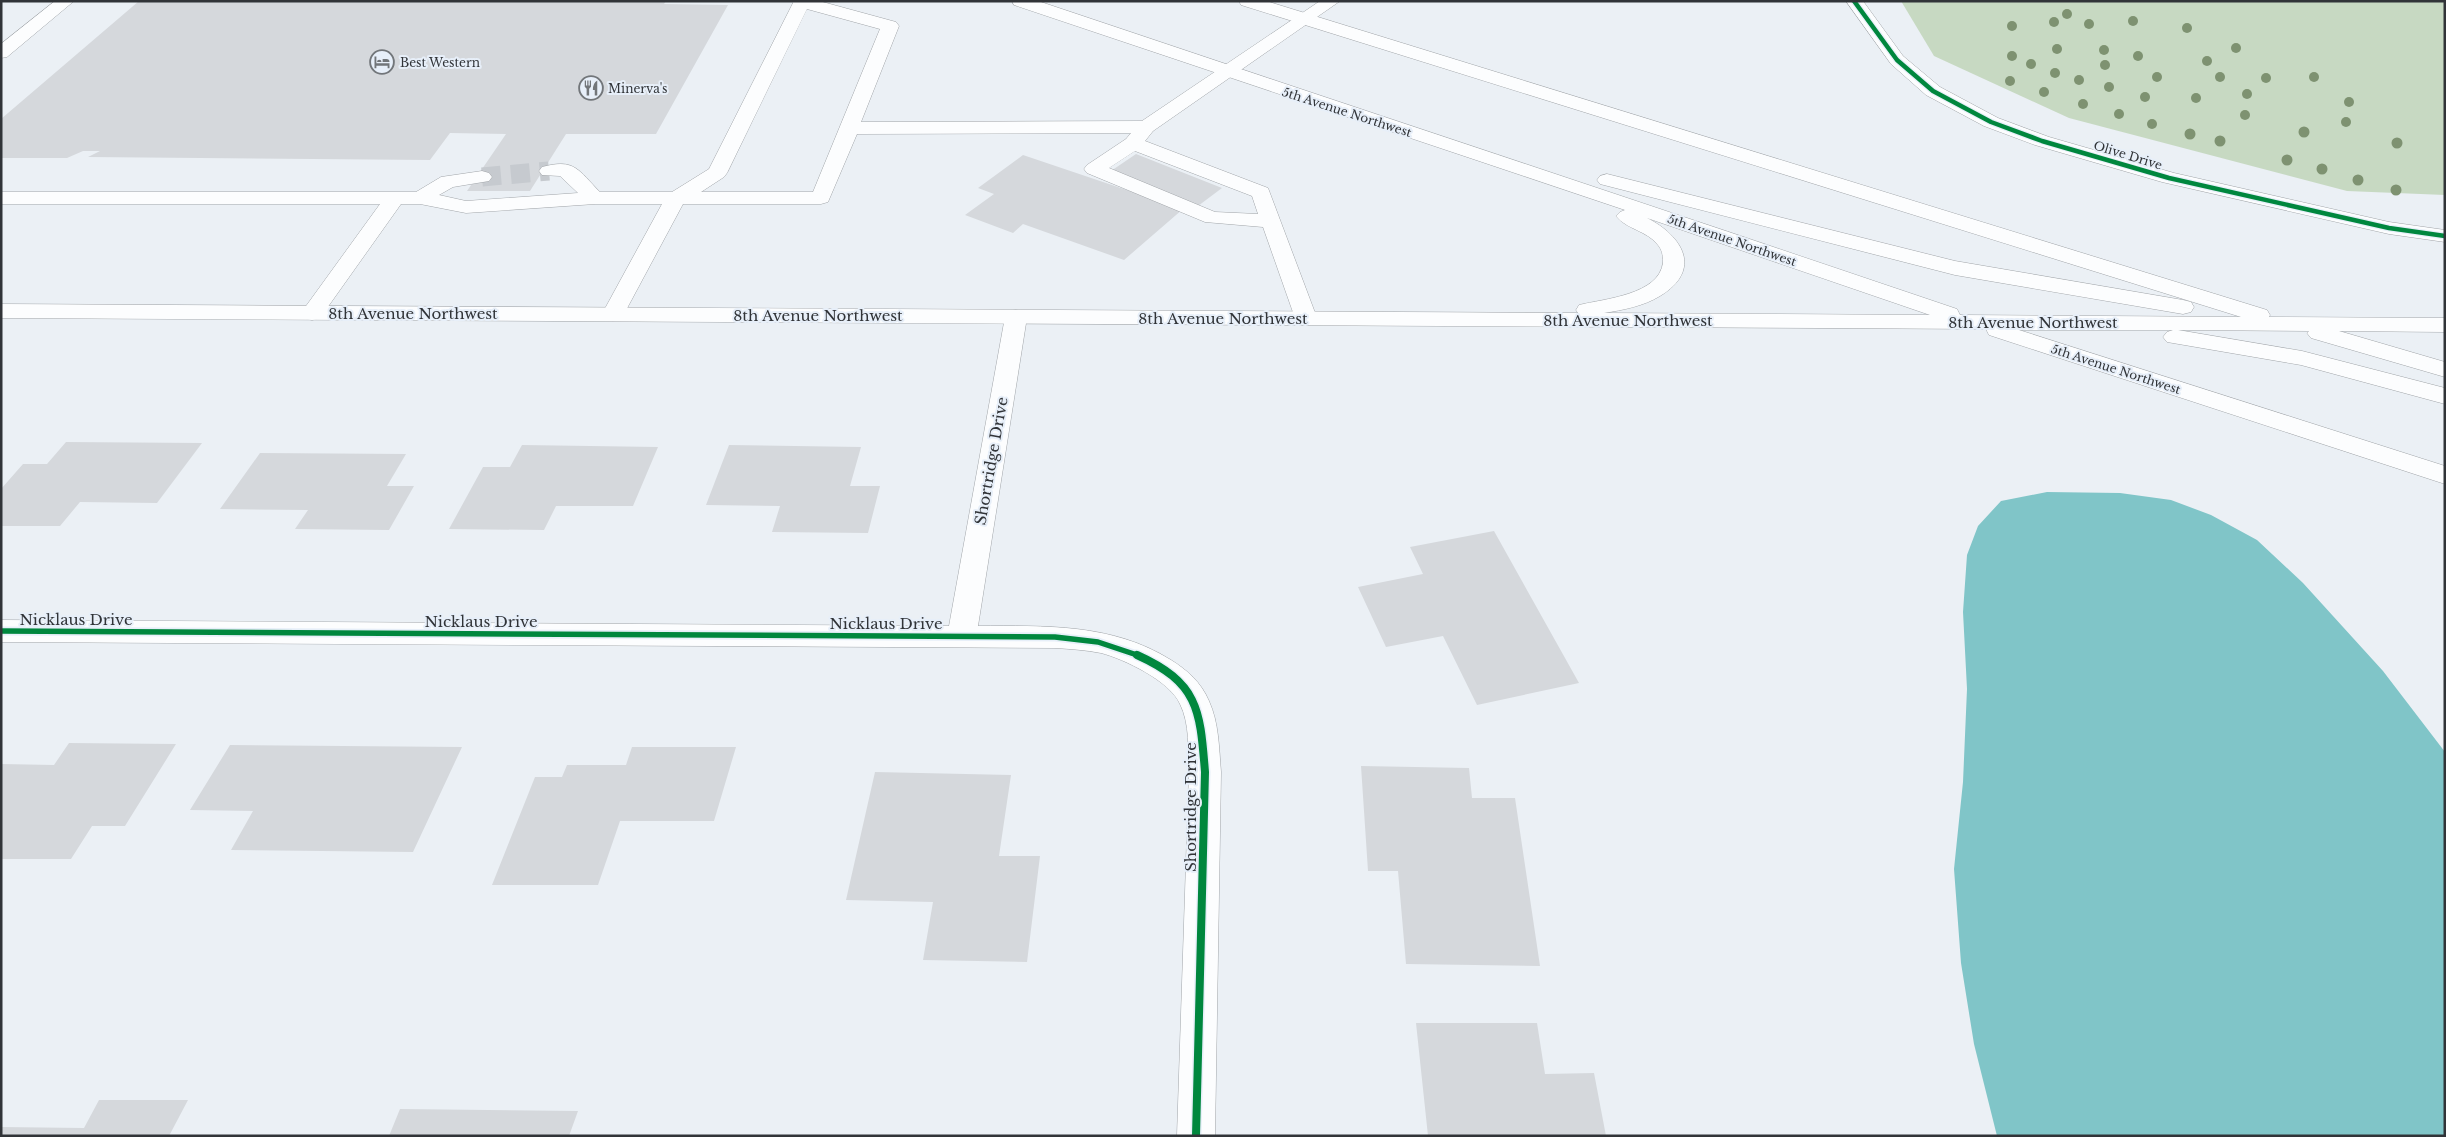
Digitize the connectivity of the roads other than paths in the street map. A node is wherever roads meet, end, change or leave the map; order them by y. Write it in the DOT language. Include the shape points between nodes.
graph roads {
  1 [pos="66,1"];
  2 [pos="1020,1"];
  3 [pos="1247,1"];
  4 [pos="1332,1"];
  5 [pos="1854,1"];
  6 [pos="801,2"];
  7 [pos="1306,20"];
  8 [pos="1,53"];
  9 [pos="1229,72"];
  10 [pos="849,128"];
  11 [pos="1395,128"];
  12 [pos="1140,135"];
  13 [pos="548,171"];
  14 [pos="482,177"];
  15 [pos="1554,179"];
  16 [pos="395,198"];
  17 [pos="420,198"];
  18 [pos="596,198"];
  19 [pos="676,198"];
  20 [pos="3,199"];
  21 [pos="1272,221"];
  22 [pos="2445,236"];
  23 [pos="1,310"];
  24 [pos="312,312"];
  25 [pos="613,314"];
  26 [pos="1016,317"];
  27 [pos="1306,318"];
  28 [pos="1543,320"];
  29 [pos="1972,322"];
  30 [pos="2286,324"];
  31 [pos="2445,325"];
  32 [pos="2445,370"];
  33 [pos="2445,396"];
  34 [pos="2445,475"];
  35 [pos="1,631"];
  36 [pos="962,636"];
  37 [pos="1196,1136"];
  1 -- 8 [label="main road"];
  2 -- 9 [label="main road, 5th Avenue Northwest"];
  3 -- 7 [label="main road"];
  4 -- 7 [label="main road"];
  5 -- 22 [label="main road, Olive Drive" via="1897,60 1933,91 1991,122 2042,141 2169,178 2390,228"];
  6 -- 10 [label="main road" via="890,26"];
  6 -- 19 [label="main road" via="717,173"];
  7 -- 9 [label="main road"];
  7 -- 30 [label="main road"];
  9 -- 11 [label="main road, 5th Avenue Northwest"];
  9 -- 12 [label="main road"];
  10 -- 12 [label="main road"];
  10 -- 19 [label="main road" via="821,198"];
  11 -- 15 [label="main road, 5th Avenue Northwest"];
  11 -- 30 [label="main road" via="1955,268"];
  12 -- 21 [label="main road" via="1261,192"];
  12 -- 21 [label="main road" via="1094,170 1212,218"];
  13 -- 18 [label="main road" via="566,170"];
  14 -- 17 [label="main road" via="448,181"];
  15 -- 28 [label="main road" via="1650,228 1668,243 1675,257 1673,273 1662,286 1643,296"];
  15 -- 29 [label="main road, 5th Avenue Northwest"];
  16 -- 17 [label="main road"];
  16 -- 20 [label="main road"];
  16 -- 24 [label="main road"];
  17 -- 18 [label="main road" via="466,207"];
  18 -- 19 [label="main road"];
  19 -- 25 [label="main road"];
  21 -- 27 [label="main road"];
  23 -- 24 [label="main road, 8th Avenue Northwest"];
  24 -- 25 [label="main road, 8th Avenue Northwest"];
  25 -- 26 [label="main road, 8th Avenue Northwest"];
  26 -- 27 [label="main road, 8th Avenue Northwest"];
  26 -- 36 [label="main road, Shortridge Drive"];
  27 -- 28 [label="main road, 8th Avenue Northwest"];
  28 -- 29 [label="main road, 8th Avenue Northwest"];
  29 -- 30 [label="main road, 8th Avenue Northwest"];
  29 -- 33 [label="main road" via="2145,331 2302,358"];
  29 -- 34 [label="main road, 5th Avenue Northwest"];
  30 -- 31 [label="main road, 8th Avenue Northwest"];
  30 -- 32 [label="main road"];
  35 -- 36 [label="main road, Nicklaus Drive"];
  36 -- 37 [label="main road, Shortridge Drive" via="1054,637 1104,643 1142,656 1172,675 1193,699 1201,726 1205,772"];
}
